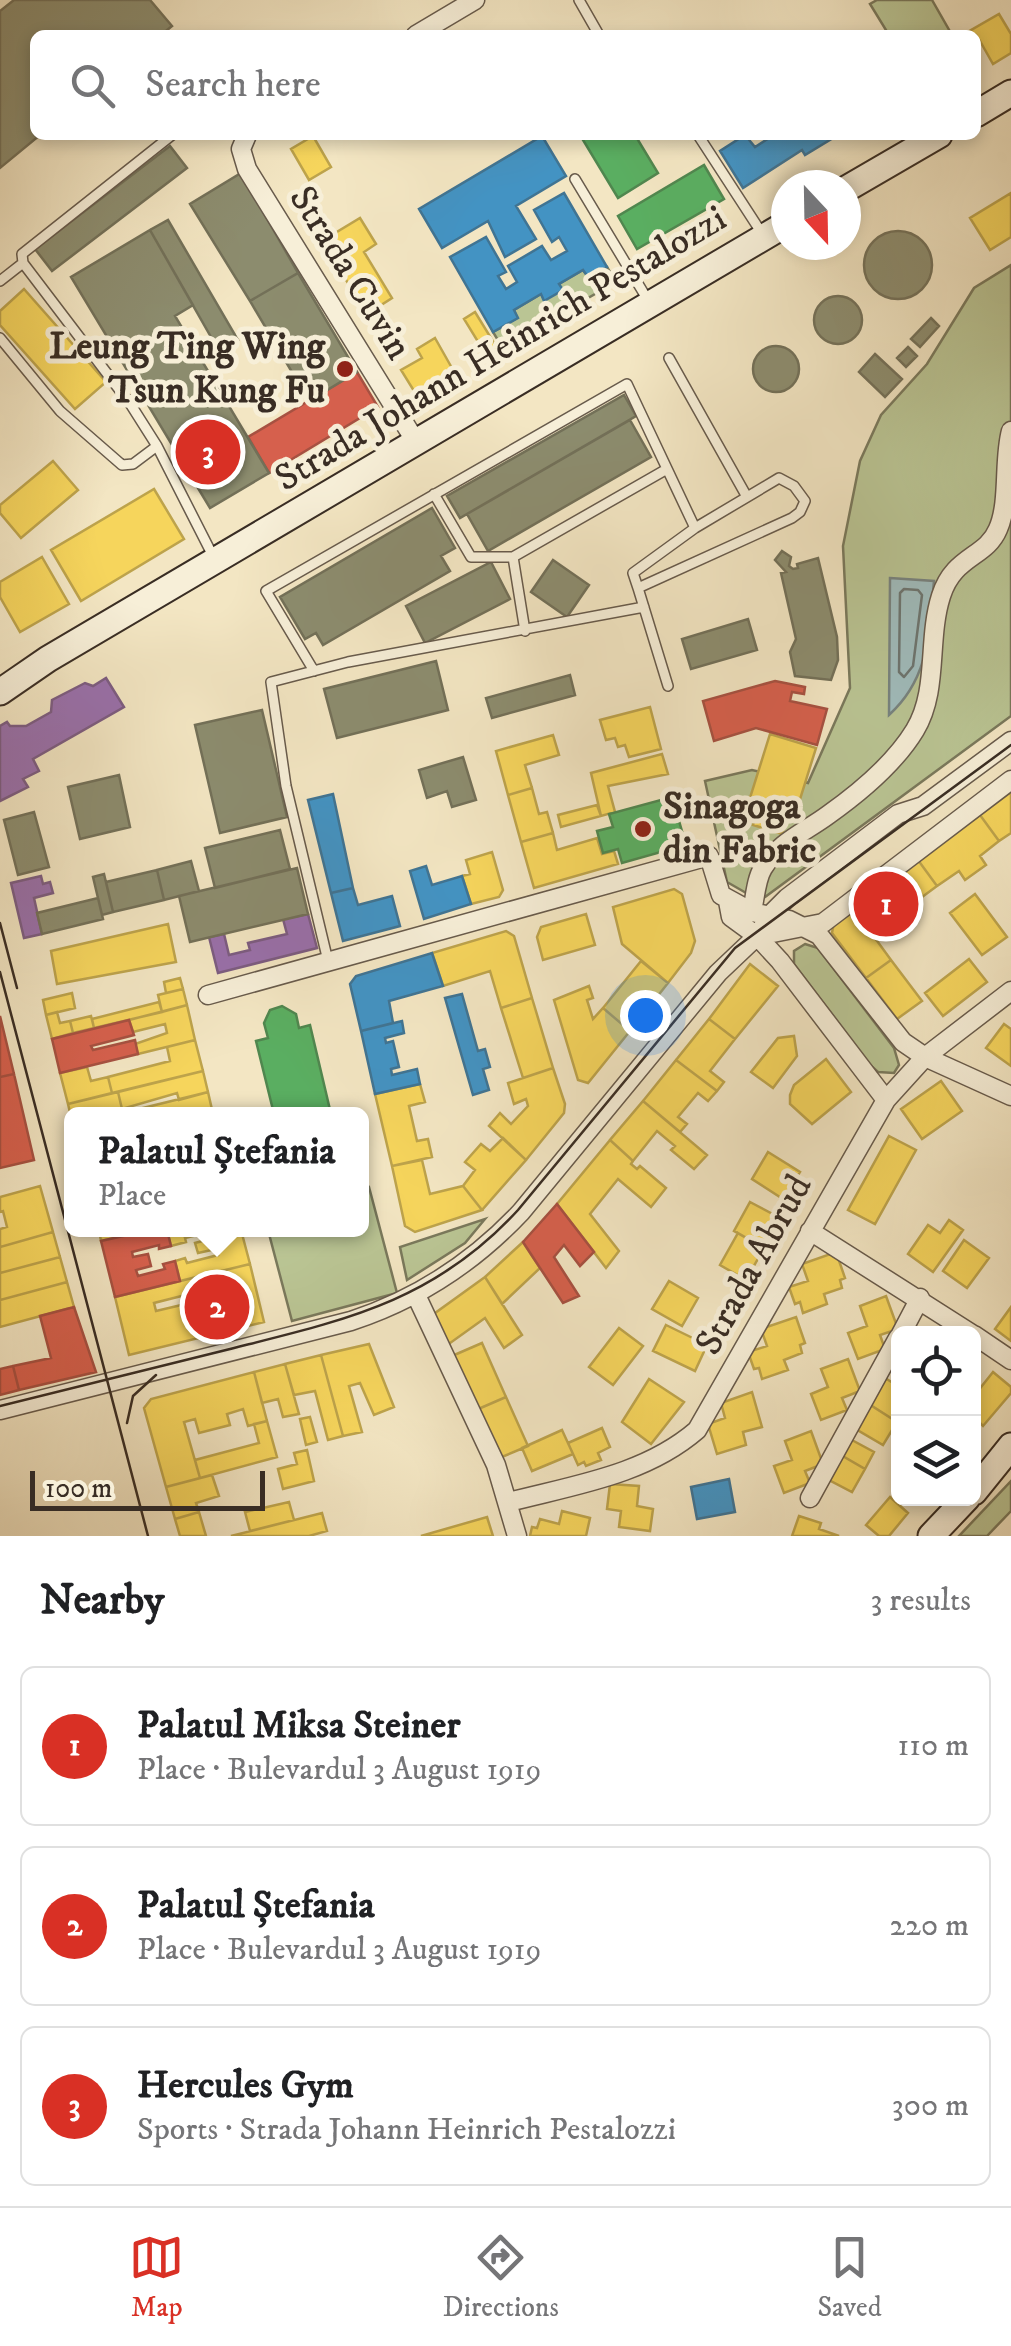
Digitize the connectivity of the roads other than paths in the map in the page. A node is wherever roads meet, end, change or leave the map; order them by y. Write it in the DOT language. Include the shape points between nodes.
graph roads {
  1 [pos="475,0"];
  2 [pos="579,0"];
  3 [pos="424,30"];
  4 [pos="596,30"];
  5 [pos="1011,94"];
  6 [pos="981,111"];
  7 [pos="166,140"];
  8 [pos="245,140"];
  9 [pos="702,140"];
  10 [pos="930,140"];
  11 [pos="575,179"];
  12 [pos="861,180"];
  13 [pos="771,226"];
  14 [pos="771,233"];
  15 [pos="23,263"];
  16 [pos="0,281"];
  17 [pos="650,304"];
  18 [pos="0,338"];
  19 [pos="669,358"];
  20 [pos="1011,430"];
  21 [pos="416,442"];
  22 [pos="157,446"];
  23 [pos="667,469"];
  24 [pos="434,494"];
  25 [pos="747,497"];
  26 [pos="695,528"];
  27 [pos="512,557"];
  28 [pos="215,561"];
  29 [pos="638,588"];
  30 [pos="644,608"];
  31 [pos="525,631"];
  32 [pos="48,659"];
  33 [pos="314,671"];
  34 [pos="0,681"];
  35 [pos="668,686"];
  36 [pos="0,692"];
  37 [pos="1011,741"];
  38 [pos="1011,780"];
  39 [pos="730,909"];
  40 [pos="762,913"];
  41 [pos="804,927"];
  42 [pos="757,936"];
  43 [pos="733,957"];
  44 [pos="328,962"];
  45 [pos="1011,990"];
  46 [pos="208,995"];
  47 [pos="925,1057"];
  48 [pos="1011,1096"];
  49 [pos="886,1100"];
  50 [pos="810,1231"];
  51 [pos="416,1295"];
  52 [pos="920,1298"];
  53 [pos="905,1326"];
  54 [pos="961,1326"];
  55 [pos="981,1339"];
  56 [pos="891,1352"];
  57 [pos="1011,1360"];
  58 [pos="0,1410"];
  59 [pos="1011,1446"];
  60 [pos="981,1483"];
  61 [pos="810,1498"];
  62 [pos="509,1502"];
  63 [pos="959,1506"];
  64 [pos="517,1536"];
  65 [pos="931,1536"];
  1 -- 3 [label="street"];
  2 -- 4 [label="lane"];
  5 -- 6 [label="main road"];
  7 -- 15 [label="lane" via="22,254"];
  8 -- 21 [label="street, Strada Cuvin" via="247,169"];
  9 -- 13 [label="lane"];
  10 -- 12 [label="main road"];
  11 -- 17 [label="lane"];
  14 -- 17 [label="main road, Strada Johann Heinrich Pestalozzi"];
  15 -- 16 [label="lane"];
  15 -- 22 [label="lane"];
  17 -- 21 [label="main road, Strada Johann Heinrich Pestalozzi"];
  18 -- 22 [label="lane" via="60,410 122,465"];
  19 -- 25 [label="lane"];
  20 -- 40 [label="street" via="998,530 956,566 942,594 916,729 879,772 774,854 761,870"];
  21 -- 28 [label="main road, Strada Johann Heinrich Pestalozzi"];
  22 -- 28 [label="lane"];
  23 -- 24 [label="lane" via="627,384"];
  23 -- 26 [label="lane"];
  23 -- 27 [label="lane"];
  24 -- 27 [label="lane" via="471,557"];
  24 -- 33 [label="lane" via="266,591"];
  25 -- 26 [label="lane"];
  25 -- 29 [label="lane" via="779,478 805,501 792,518"];
  26 -- 29 [label="lane" via="633,572"];
  27 -- 31 [label="lane"];
  28 -- 32 [label="main road, Strada Johann Heinrich Pestalozzi"];
  29 -- 30 [label="lane"];
  30 -- 31 [label="lane"];
  30 -- 35 [label="lane"];
  31 -- 33 [label="lane"];
  32 -- 34 [label="main road, Strada Johann Heinrich Pestalozzi"];
  32 -- 36 [label="main road, Strada Johann Heinrich Pestalozzi"];
  33 -- 44 [label="lane" via="272,682 286,786"];
  37 -- 40 [label="street"];
  38 -- 41 [label="street" via="823,922"];
  39 -- 40 [label="street"];
  39 -- 42 [label="street"];
  39 -- 43 [label="street"];
  39 -- 44 [label="street" via="709,856"];
  40 -- 41 [label="street"];
  40 -- 42 [label="street"];
  41 -- 42 [label="street"];
  41 -- 47 [label="street" via="824,940 899,1038"];
  42 -- 43 [label="street"];
  42 -- 49 [label="street"];
  43 -- 51 [label="street" via="502,1232"];
  44 -- 46 [label="street"];
  45 -- 47 [label="street, Strada Abrud"];
  47 -- 48 [label="street"];
  47 -- 49 [label="street, Strada Abrud"];
  49 -- 50 [label="street, Strada Abrud"];
  50 -- 52 [label="street"];
  50 -- 62 [label="street, Strada Abrud" via="698,1430 637,1468"];
  51 -- 58 [label="street" via="351,1321"];
  51 -- 62 [label="street"];
  52 -- 53 [label="street"];
  52 -- 54 [label="street"];
  55 -- 57 [label="street"];
  56 -- 61 [label="street"];
  59 -- 60 [label="main road"];
  62 -- 64 [label="street"];
  63 -- 65 [label="main road"];
}
